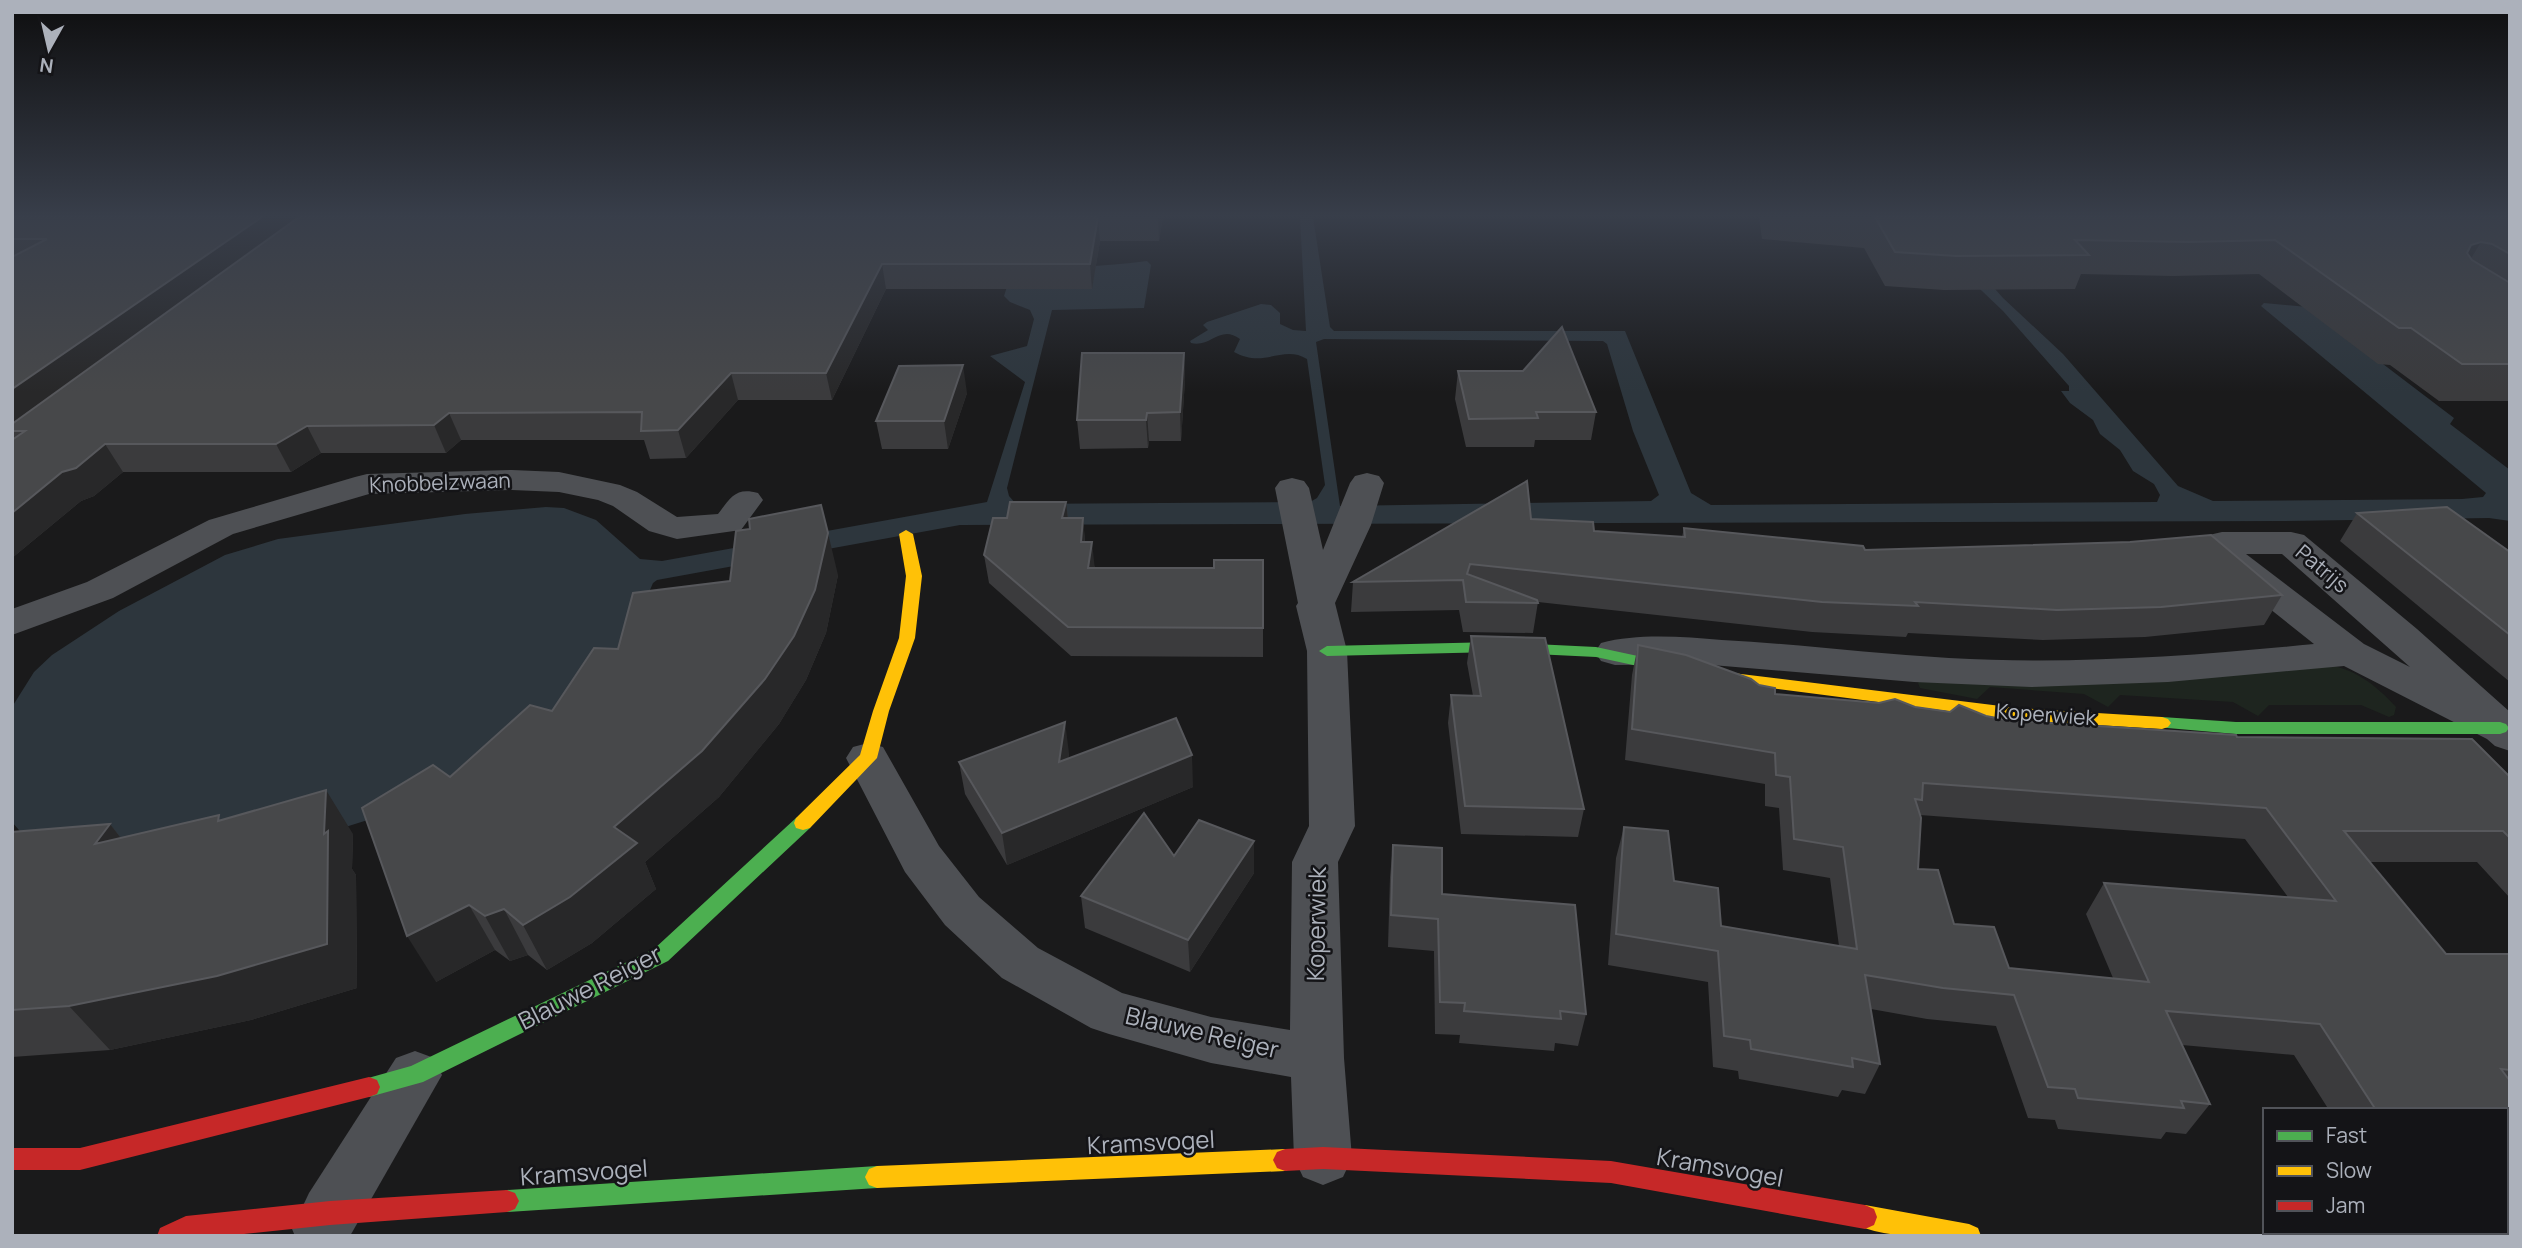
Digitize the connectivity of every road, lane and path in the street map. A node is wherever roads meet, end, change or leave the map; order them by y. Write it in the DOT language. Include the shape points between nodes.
graph roads {
  1 [pos="746,500"];
  2 [pos="1296,505"];
  3 [pos="1360,505"];
  4 [pos="906,534"];
  5 [pos="1315,606"];
  6 [pos="12,623"];
  7 [pos="1326,651"];
  8 [pos="1596,652"];
  9 [pos="2350,653"];
  10 [pos="2505,732"];
  11 [pos="868,758"];
  12 [pos="1317,1058"];
  13 [pos="415,1075"];
  14 [pos="12,1158"];
  15 [pos="1323,1158"];
  16 [pos="325,1224"];
  17 [pos="169,1236"];
  18 [pos="1969,1236"];
  1 -- 6 [label="street, Knobbelzwaan" via="729,523 677,528 661,524 608,492 559,482 368,484 221,527 100,590"];
  2 -- 5 [label="street, Koperwiek"];
  3 -- 5 [label="street"];
  4 -- 11 [label="street, Blauwe Reiger" via="914,576 907,638"];
  5 -- 7 [label="street, Koperwiek"];
  7 -- 8 [label="street, Koperwiek" via="1495,647"];
  7 -- 12 [label="street, Koperwiek" via="1332,826 1315,862"];
  8 -- 9 [label="street, Koperwiek" via="1700,651 1985,673 2230,666"];
  8 -- 10 [label="street, Koperwiek" via="1700,674 2017,715 2236,728"];
  9 -- 10 [label="street, Patrijs"];
  9 -- 10 [label="street, Patrijs" via="2224,554 2222,543 2291,543"];
  11 -- 12 [label="street, Blauwe Reiger" via="922,859 962,911 1020,963 1109,1012 1210,1040"];
  11 -- 13 [label="street, Blauwe Reiger" via="661,955"];
  12 -- 15 [label="street, Koperwiek"];
  13 -- 14 [label="street, Blauwe Reiger" via="80,1159"];
  13 -- 16 [label="street"];
  15 -- 16 [label="street, Kramsvogel" via="861,1178"];
  15 -- 18 [label="street, Kramsvogel" via="1611,1172"];
  16 -- 17 [label="street" via="186,1228"];
}
